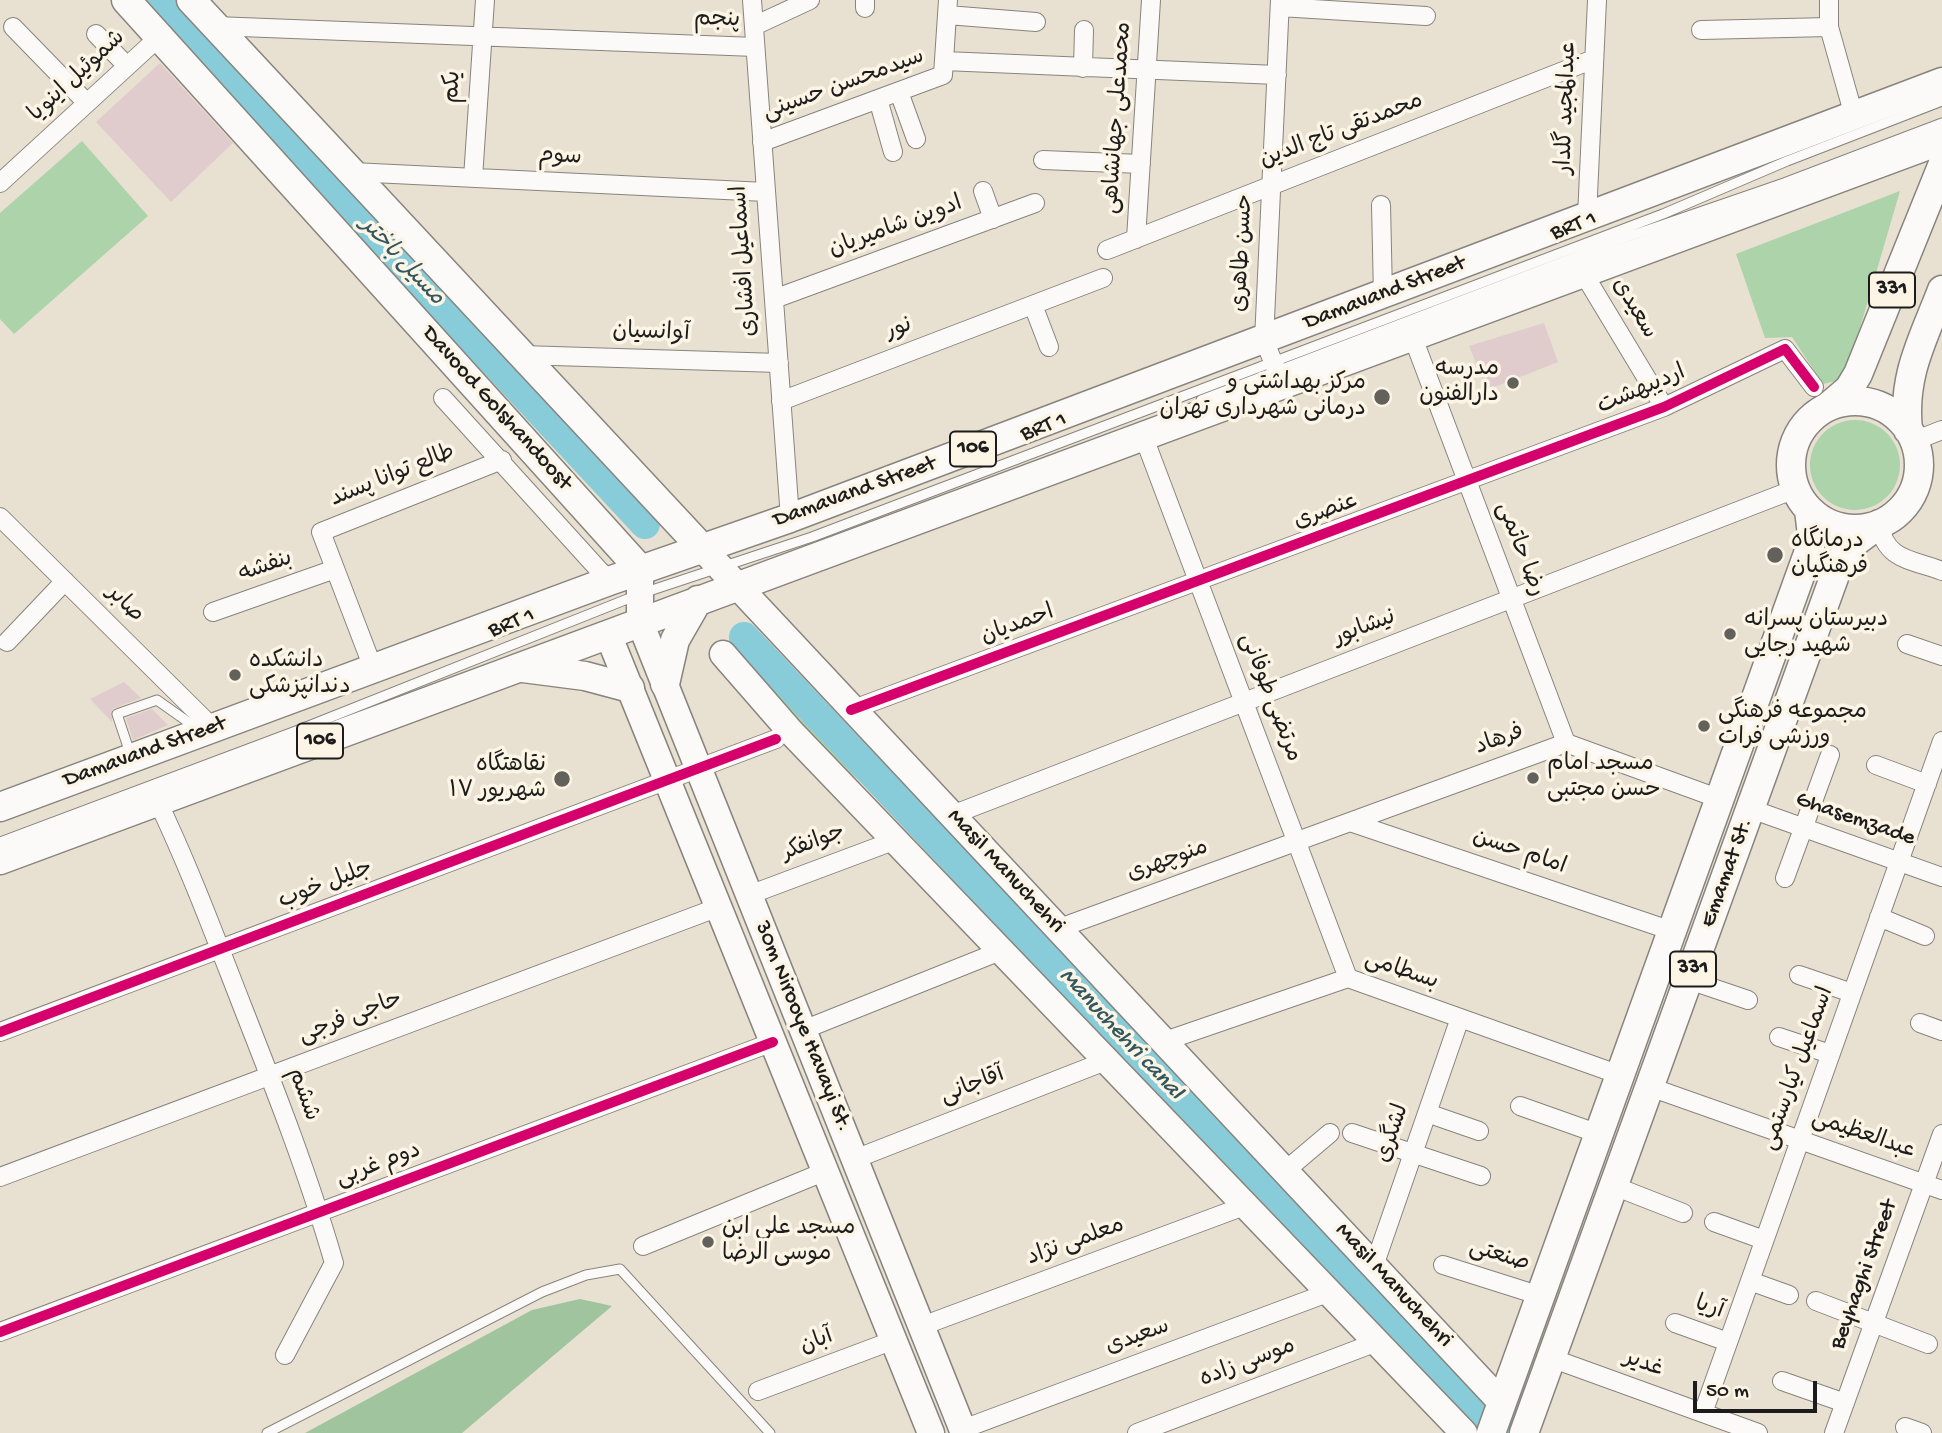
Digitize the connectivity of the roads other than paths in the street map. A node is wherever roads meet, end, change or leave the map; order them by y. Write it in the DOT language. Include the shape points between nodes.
graph roads {
  1 [pos="126,0"];
  2 [pos="191,0"];
  3 [pos="485,0"];
  4 [pos="752,0"];
  5 [pos="810,0"];
  6 [pos="1151,0"];
  7 [pos="1597,0"];
  8 [pos="1829,0"];
  9 [pos="1280,4"];
  10 [pos="948,8"];
  11 [pos="1426,16"];
  12 [pos="1036,22"];
  13 [pos="215,26"];
  14 [pos="754,26"];
  15 [pos="13,27"];
  16 [pos="1829,27"];
  17 [pos="1084,30"];
  18 [pos="1701,30"];
  19 [pos="96,34"];
  20 [pos="482,36"];
  21 [pos="159,37"];
  22 [pos="755,47"];
  23 [pos="1594,59"];
  24 [pos="127,66"];
  25 [pos="944,68"];
  26 [pos="1083,68"];
  27 [pos="1147,71"];
  28 [pos="1277,75"];
  29 [pos="1942,82"];
  30 [pos="899,92"];
  31 [pos="878,99"];
  32 [pos="1942,102"];
  33 [pos="87,103"];
  34 [pos="1854,116"];
  35 [pos="1942,123"];
  36 [pos="916,139"];
  37 [pos="1942,140"];
  38 [pos="762,142"];
  39 [pos="894,152"];
  40 [pos="1043,160"];
  41 [pos="1882,162"];
  42 [pos="1141,164"];
  43 [pos="1942,166"];
  44 [pos="352,172"];
  45 [pos="2,178"];
  46 [pos="472,178"];
  47 [pos="1272,186"];
  48 [pos="983,191"];
  49 [pos="766,192"];
  50 [pos="1035,203"];
  51 [pos="1381,205"];
  52 [pos="1925,208"];
  53 [pos="1587,217"];
  54 [pos="993,219"];
  55 [pos="1136,239"];
  56 [pos="1107,250"];
  57 [pos="1582,271"];
  58 [pos="1103,278"];
  59 [pos="1941,293"];
  60 [pos="1383,295"];
  61 [pos="774,299"];
  62 [pos="1033,305"];
  63 [pos="1412,335"];
  64 [pos="1264,340"];
  65 [pos="1049,347"];
  66 [pos="522,355"];
  67 [pos="779,363"];
  68 [pos="1282,383"];
  69 [pos="1822,397"];
  70 [pos="443,398"];
  71 [pos="782,401"];
  72 [pos="1664,407"];
  73 [pos="1942,430"];
  74 [pos="1143,435"];
  75 [pos="1911,435"];
  76 [pos="502,460"];
  77 [pos="1468,483"];
  78 [pos="1802,499"];
  79 [pos="0,517"];
  80 [pos="790,518"];
  81 [pos="1879,524"];
  82 [pos="335,569"];
  83 [pos="724,569"];
  84 [pos="1942,571"];
  85 [pos="65,581"];
  86 [pos="609,581"];
  87 [pos="1199,582"];
  88 [pos="1512,599"];
  89 [pos="640,600"];
  90 [pos="698,600"];
  91 [pos="213,612"];
  92 [pos="608,634"];
  93 [pos="7,642"];
  94 [pos="1907,644"];
  95 [pos="723,654"];
  96 [pos="1942,656"];
  97 [pos="373,668"];
  98 [pos="516,668"];
  99 [pos="665,684"];
  100 [pos="630,688"];
  101 [pos="1245,702"];
  102 [pos="851,710"];
  103 [pos="207,730"];
  104 [pos="784,735"];
  105 [pos="1942,741"];
  106 [pos="1566,743"];
  107 [pos="1830,755"];
  108 [pos="132,758"];
  109 [pos="1876,765"];
  110 [pos="698,769"];
  111 [pos="668,780"];
  112 [pos="1927,784"];
  113 [pos="1720,799"];
  114 [pos="158,802"];
  115 [pos="0,807"];
  116 [pos="1751,809"];
  117 [pos="952,815"];
  118 [pos="1350,822"];
  119 [pos="1804,828"];
  120 [pos="896,840"];
  121 [pos="0,842"];
  122 [pos="1297,842"];
  123 [pos="0,851"];
  124 [pos="0,860"];
  125 [pos="1899,862"];
  126 [pos="1942,877"];
  127 [pos="1784,878"];
  128 [pos="749,895"];
  129 [pos="719,906"];
  130 [pos="1879,917"];
  131 [pos="1057,929"];
  132 [pos="1672,931"];
  133 [pos="1925,936"];
  134 [pos="220,949"];
  135 [pos="1003,950"];
  136 [pos="1799,975"];
  137 [pos="1348,978"];
  138 [pos="1689,980"];
  139 [pos="1852,993"];
  140 [pos="1748,1000"];
  141 [pos="1460,1018"];
  142 [pos="1920,1023"];
  143 [pos="803,1030"];
  144 [pos="1942,1031"];
  145 [pos="0,1032"];
  146 [pos="1779,1037"];
  147 [pos="1165,1041"];
  148 [pos="773,1042"];
  149 [pos="1830,1054"];
  150 [pos="1108,1060"];
  151 [pos="1620,1075"];
  152 [pos="270,1076"];
  153 [pos="1650,1087"];
  154 [pos="1520,1106"];
  155 [pos="1427,1113"];
  156 [pos="1479,1131"];
  157 [pos="1330,1133"];
  158 [pos="1352,1133"];
  159 [pos="1599,1134"];
  160 [pos="1942,1134"];
  161 [pos="1800,1140"];
  162 [pos="1412,1154"];
  163 [pos="855,1159"];
  164 [pos="826,1171"];
  165 [pos="1285,1171"];
  166 [pos="1481,1176"];
  167 [pos="0,1177"];
  168 [pos="1614,1186"];
  169 [pos="1933,1187"];
  170 [pos="1247,1206"];
  171 [pos="319,1211"];
  172 [pos="1683,1213"];
  173 [pos="1714,1222"];
  174 [pos="1765,1240"];
  175 [pos="643,1246"];
  176 [pos="1443,1265"];
  177 [pos="1374,1266"];
  178 [pos="1750,1281"];
  179 [pos="1330,1292"];
  180 [pos="1789,1295"];
  181 [pos="1541,1296"];
  182 [pos="1816,1301"];
  183 [pos="1675,1323"];
  184 [pos="1873,1324"];
  185 [pos="922,1326"];
  186 [pos="0,1332"];
  187 [pos="894,1340"];
  188 [pos="1377,1342"];
  189 [pos="1728,1342"];
  190 [pos="1928,1344"];
  191 [pos="285,1355"];
  192 [pos="1551,1358"];
  193 [pos="1782,1381"];
  194 [pos="758,1391"];
  195 [pos="1845,1402"];
  196 [pos="1502,1404"];
  197 [pos="1703,1413"];
  198 [pos="1527,1430"];
  199 [pos="964,1431"];
  200 [pos="267,1433"];
  201 [pos="770,1433"];
  202 [pos="931,1433"];
  203 [pos="1137,1433"];
  204 [pos="1464,1433"];
  205 [pos="1491,1433"];
  206 [pos="1758,1433"];
  207 [pos="1834,1433"];
  1 -- 21 [label="main road, Davood Golshandoost"];
  2 -- 13 [label="main road"];
  3 -- 20 [label="street, یکم"];
  4 -- 14 [label="street, اسماعیل افشاری"];
  5 -- 14 [label="street"];
  6 -- 27 [label="street, محمدعلی جهانشاهی"];
  7 -- 23 [label="street, عبدالمجید گلدار"];
  8 -- 16 [label="street"];
  9 -- 11 [label="street"];
  9 -- 28 [label="street, حسن طاهری"];
  10 -- 12 [label="street"];
  10 -- 25 [label="street"];
  13 -- 20 [label="street, پنجم"];
  13 -- 44 [label="main road"];
  14 -- 22 [label="street, اسماعیل افشاری"];
  15 -- 33 [label="street"];
  16 -- 18 [label="street"];
  16 -- 34 [label="street"];
  17 -- 26 [label="street"];
  19 -- 24 [label="street"];
  20 -- 22 [label="street, پنجم"];
  20 -- 46 [label="street, یکم"];
  21 -- 24 [label="street, شموئیل اینویا"];
  21 -- 89 [label="main road, Davood Golshandoost"];
  22 -- 38 [label="street, اسماعیل افشاری"];
  23 -- 47 [label="street, محمدتقی تاج الدین"];
  23 -- 53 [label="street, عبدالمجید گلدار"];
  24 -- 33 [label="street, شموئیل اینویا"];
  25 -- 26 [label="street, سیدمحسن حسینی"];
  25 -- 30 [label="street, سیدمحسن حسینی"];
  26 -- 27 [label="street, سیدمحسن حسینی"];
  27 -- 28 [label="street, سیدمحسن حسینی"];
  27 -- 42 [label="street, محمدعلی جهانشاهی"];
  28 -- 47 [label="street, حسن طاهری"];
  29 -- 34 [label="main road, Damavand Street / 106"];
  30 -- 31 [label="street, سیدمحسن حسینی"];
  30 -- 36 [label="street"];
  31 -- 38 [label="street, سیدمحسن حسینی"];
  31 -- 39 [label="street"];
  32 -- 83 [label="lane, BRT 1" via="1573,248"];
  33 -- 45 [label="street, شموئیل اینویا"];
  34 -- 53 [label="main road, Damavand Street / 106"];
  35 -- 83 [label="lane, BRT 1"];
  37 -- 41 [label="main road, Damavand Street / 106"];
  38 -- 49 [label="street, اسماعیل افشاری"];
  40 -- 42 [label="street"];
  41 -- 52 [label="main road" via="1910,170 1918,179"];
  41 -- 57 [label="main road, Damavand Street / 106"];
  42 -- 55 [label="street, محمدعلی جهانشاهی"];
  43 -- 52 [label="main road, 331"];
  44 -- 46 [label="street, سوم"];
  44 -- 66 [label="main road"];
  46 -- 49 [label="street, سوم"];
  47 -- 55 [label="street, محمدتقی تاج الدین"];
  47 -- 64 [label="street, حسن طاهری"];
  48 -- 54 [label="street"];
  49 -- 61 [label="street, اسماعیل افشاری"];
  50 -- 54 [label="street, ادوین شامیریان"];
  51 -- 60 [label="street"];
  52 -- 69 [label="main road, 331" via="1858,373 1849,389"];
  53 -- 60 [label="main road, Damavand Street / 106"];
  54 -- 61 [label="street, ادوین شامیریان"];
  55 -- 56 [label="street, محمدتقی تاج الدین"];
  57 -- 63 [label="main road, Damavand Street / 106"];
  57 -- 72 [label="street, سعیدی"];
  58 -- 62 [label="street, نور"];
  59 -- 75 [label="main road, 331" via="1909,378 1905,400"];
  60 -- 64 [label="main road, Damavand Street / 106"];
  61 -- 67 [label="street, اسماعیل افشاری"];
  62 -- 65 [label="street"];
  62 -- 71 [label="street, نور"];
  63 -- 68 [label="main road, Damavand Street / 106"];
  63 -- 77 [label="street, رضا حاتمی"];
  64 -- 68 [label="street"];
  64 -- 80 [label="main road, Damavand Street / 106"];
  66 -- 67 [label="street, آوانسیان"];
  66 -- 83 [label="main road"];
  67 -- 71 [label="street, اسماعیل افشاری"];
  68 -- 74 [label="main road, Damavand Street / 106"];
  69 -- 72 [label="street, اردیبهشت" via="1785,349"];
  69 -- 75 [label="main road" via="1873,404 1893,414"];
  69 -- 78 [label="main road" via="1796,441 1791,470"];
  70 -- 76 [label="street"];
  71 -- 80 [label="street, اسماعیل افشاری"];
  72 -- 77 [label="street, اردیبهشت"];
  73 -- 75 [label="street"];
  74 -- 83 [label="main road, Damavand Street / 106"];
  74 -- 87 [label="street, مرتضی طوفانی"];
  75 -- 81 [label="main road" via="1919,461 1917,480 1909,499"];
  76 -- 82 [label="street, طالع توانا پسند" via="321,532"];
  76 -- 86 [label="street"];
  77 -- 87 [label="street, عنصری"];
  77 -- 88 [label="street, رضا حاتمی"];
  78 -- 81 [label="main road" via="1824,521 1842,528"];
  78 -- 88 [label="street, نیشابور"];
  78 -- 113 [label="main road, Emamat St. / 331" via="1812,535 1810,548"];
  79 -- 85 [label="street, صابر"];
  80 -- 83 [label="main road, Damavand Street / 106"];
  81 -- 84 [label="street" via="1882,541 1891,552"];
  81 -- 116 [label="main road, Emamat St. / 331" via="1840,561"];
  82 -- 91 [label="street, بنفشه"];
  82 -- 97 [label="street, طالع توانا پسند"];
  83 -- 89 [label="main road, Damavand Street / 106"];
  83 -- 89 [label="lane, BRT 1"];
  83 -- 90 [label="main road, 106"];
  83 -- 102 [label="main road, Masil Manuchehri"];
  85 -- 93 [label="street"];
  85 -- 103 [label="street, صابر"];
  86 -- 89 [label="main road, Damavand Street / 106"];
  86 -- 97 [label="main road, Damavand Street / 106"];
  87 -- 101 [label="street, مرتضی طوفانی"];
  87 -- 102 [label="street, احمدیان"];
  88 -- 101 [label="street, نیشابور"];
  88 -- 106 [label="street, رضا حاتمی"];
  89 -- 90 [label="main road, 106"];
  89 -- 92 [label="main road, Damavand Street / 106"];
  89 -- 99 [label="main road, 30m Nirooye Havayi St."];
  89 -- 121 [label="lane, BRT 1"];
  89 -- 123 [label="lane, BRT 1"];
  90 -- 99 [label="main road" via="675,640"];
  92 -- 98 [label="main road, Damavand Street / 106"];
  92 -- 100 [label="main road, 30m Nirooye Havayi St."];
  94 -- 96 [label="street"];
  95 -- 104 [label="main road"];
  97 -- 103 [label="main road, Damavand Street / 106"];
  98 -- 100 [label="main road" via="585,676"];
  98 -- 114 [label="main road, Damavand Street / 106"];
  99 -- 110 [label="main road, 30m Nirooye Havayi St."];
  100 -- 111 [label="main road, 30m Nirooye Havayi St."];
  101 -- 117 [label="street, نیشابور"];
  101 -- 122 [label="street, مرتضی طوفانی"];
  102 -- 117 [label="main road, Masil Manuchehri"];
  103 -- 108 [label="main road, Damavand Street / 106"];
  103 -- 108 [label="lane" via="157,700 135,708 117,715"];
  104 -- 110 [label="street, جلیل خوب"];
  104 -- 120 [label="main road"];
  105 -- 112 [label="street, اسماعیل کیارستمی"];
  106 -- 113 [label="street"];
  106 -- 118 [label="street, فرهاد"];
  107 -- 119 [label="street"];
  108 -- 115 [label="main road, Damavand Street / 106"];
  109 -- 112 [label="street"];
  110 -- 111 [label="street, جلیل خوب"];
  110 -- 128 [label="main road, 30m Nirooye Havayi St."];
  111 -- 129 [label="main road, 30m Nirooye Havayi St."];
  111 -- 134 [label="street, جلیل خوب"];
  112 -- 125 [label="street, اسماعیل کیارستمی"];
  113 -- 132 [label="main road, Emamat St. / 331"];
  114 -- 124 [label="main road, Damavand Street / 106"];
  114 -- 134 [label="street, ششم"];
  116 -- 119 [label="street, Ghasemzade"];
  116 -- 138 [label="main road, Emamat St. / 331"];
  117 -- 131 [label="main road, Masil Manuchehri"];
  118 -- 122 [label="street, فرهاد"];
  118 -- 132 [label="street, امام حسن"];
  119 -- 125 [label="street, Ghasemzade"];
  119 -- 127 [label="street"];
  120 -- 128 [label="street, جوانفکر"];
  120 -- 135 [label="main road"];
  122 -- 131 [label="street, منوچهری"];
  122 -- 137 [label="street, مرتضی طوفانی"];
  125 -- 126 [label="street, Ghasemzade"];
  125 -- 130 [label="street, اسماعیل کیارستمی"];
  128 -- 143 [label="main road, 30m Nirooye Havayi St."];
  129 -- 148 [label="main road, 30m Nirooye Havayi St."];
  129 -- 152 [label="street, حاجی فرجی"];
  130 -- 133 [label="street"];
  130 -- 139 [label="street, اسماعیل کیارستمی"];
  131 -- 147 [label="main road, Masil Manuchehri"];
  132 -- 151 [label="main road, Emamat St. / 331"];
  134 -- 145 [label="street, جلیل خوب"];
  134 -- 152 [label="street, ششم"];
  135 -- 143 [label="street"];
  135 -- 150 [label="main road"];
  136 -- 139 [label="street"];
  137 -- 141 [label="street, بسطامی"];
  137 -- 147 [label="street, بسطامی"];
  138 -- 140 [label="street"];
  138 -- 153 [label="main road, Emamat St. / 331"];
  139 -- 149 [label="street, اسماعیل کیارستمی"];
  141 -- 151 [label="street, بسطامی"];
  141 -- 155 [label="street, لشگری"];
  142 -- 144 [label="street"];
  143 -- 163 [label="main road, 30m Nirooye Havayi St."];
  146 -- 149 [label="street"];
  147 -- 165 [label="main road, Masil Manuchehri"];
  148 -- 164 [label="main road, 30m Nirooye Havayi St."];
  148 -- 171 [label="street, دوم غربی"];
  149 -- 161 [label="street, اسماعیل کیارستمی"];
  150 -- 163 [label="street, آقاجانی"];
  150 -- 170 [label="main road"];
  151 -- 159 [label="main road, Emamat St. / 331"];
  152 -- 167 [label="street, حاجی فرجی"];
  152 -- 171 [label="street, ششم"];
  153 -- 161 [label="street, عبدالعظیمی"];
  153 -- 168 [label="main road, Emamat St. / 331"];
  154 -- 159 [label="street"];
  155 -- 156 [label="street"];
  155 -- 162 [label="street, لشگری"];
  157 -- 165 [label="street"];
  158 -- 162 [label="street"];
  159 -- 181 [label="main road, Emamat St. / 331"];
  160 -- 169 [label="street, Beyhaghi Street"];
  161 -- 169 [label="street, عبدالعظیمی"];
  161 -- 174 [label="street, اسماعیل کیارستمی"];
  162 -- 166 [label="street"];
  162 -- 177 [label="street, لشگری"];
  163 -- 185 [label="main road, 30m Nirooye Havayi St."];
  164 -- 175 [label="street"];
  164 -- 187 [label="main road, 30m Nirooye Havayi St."];
  165 -- 177 [label="main road, Masil Manuchehri"];
  168 -- 172 [label="street"];
  168 -- 192 [label="main road, Emamat St. / 331"];
  169 -- 184 [label="street, Beyhaghi Street"];
  170 -- 179 [label="main road"];
  170 -- 185 [label="street, معلمی نژاد"];
  171 -- 186 [label="street, دوم غربی"];
  171 -- 191 [label="street, ششم" via="334,1263"];
  173 -- 174 [label="street"];
  174 -- 178 [label="street, اسماعیل کیارستمی"];
  176 -- 181 [label="street, صنعتی"];
  177 -- 196 [label="main road, Masil Manuchehri"];
  178 -- 180 [label="street"];
  178 -- 189 [label="street, اسماعیل کیارستمی"];
  179 -- 188 [label="main road"];
  179 -- 199 [label="street, سعیدی"];
  181 -- 196 [label="main road, Emamat St. / 331"];
  182 -- 184 [label="street"];
  183 -- 189 [label="street, آریا"];
  184 -- 190 [label="street"];
  184 -- 195 [label="street, Beyhaghi Street"];
  185 -- 199 [label="main road, 30m Nirooye Havayi St."];
  187 -- 194 [label="street, آبان"];
  187 -- 202 [label="main road, 30m Nirooye Havayi St."];
  188 -- 203 [label="street, موسی زاده"];
  188 -- 204 [label="main road"];
  189 -- 197 [label="street, اسماعیل کیارستمی"];
  192 -- 197 [label="street, غدیر"];
  192 -- 198 [label="main road, Emamat St. / 331"];
  193 -- 195 [label="street"];
  195 -- 207 [label="street, Beyhaghi Street"];
  196 -- 205 [label="main road, Emamat St. / 331"];
  197 -- 206 [label="street, غدیر"];
  200 -- 201 [label="lane" via="542,1292 586,1275 620,1269"];
}
